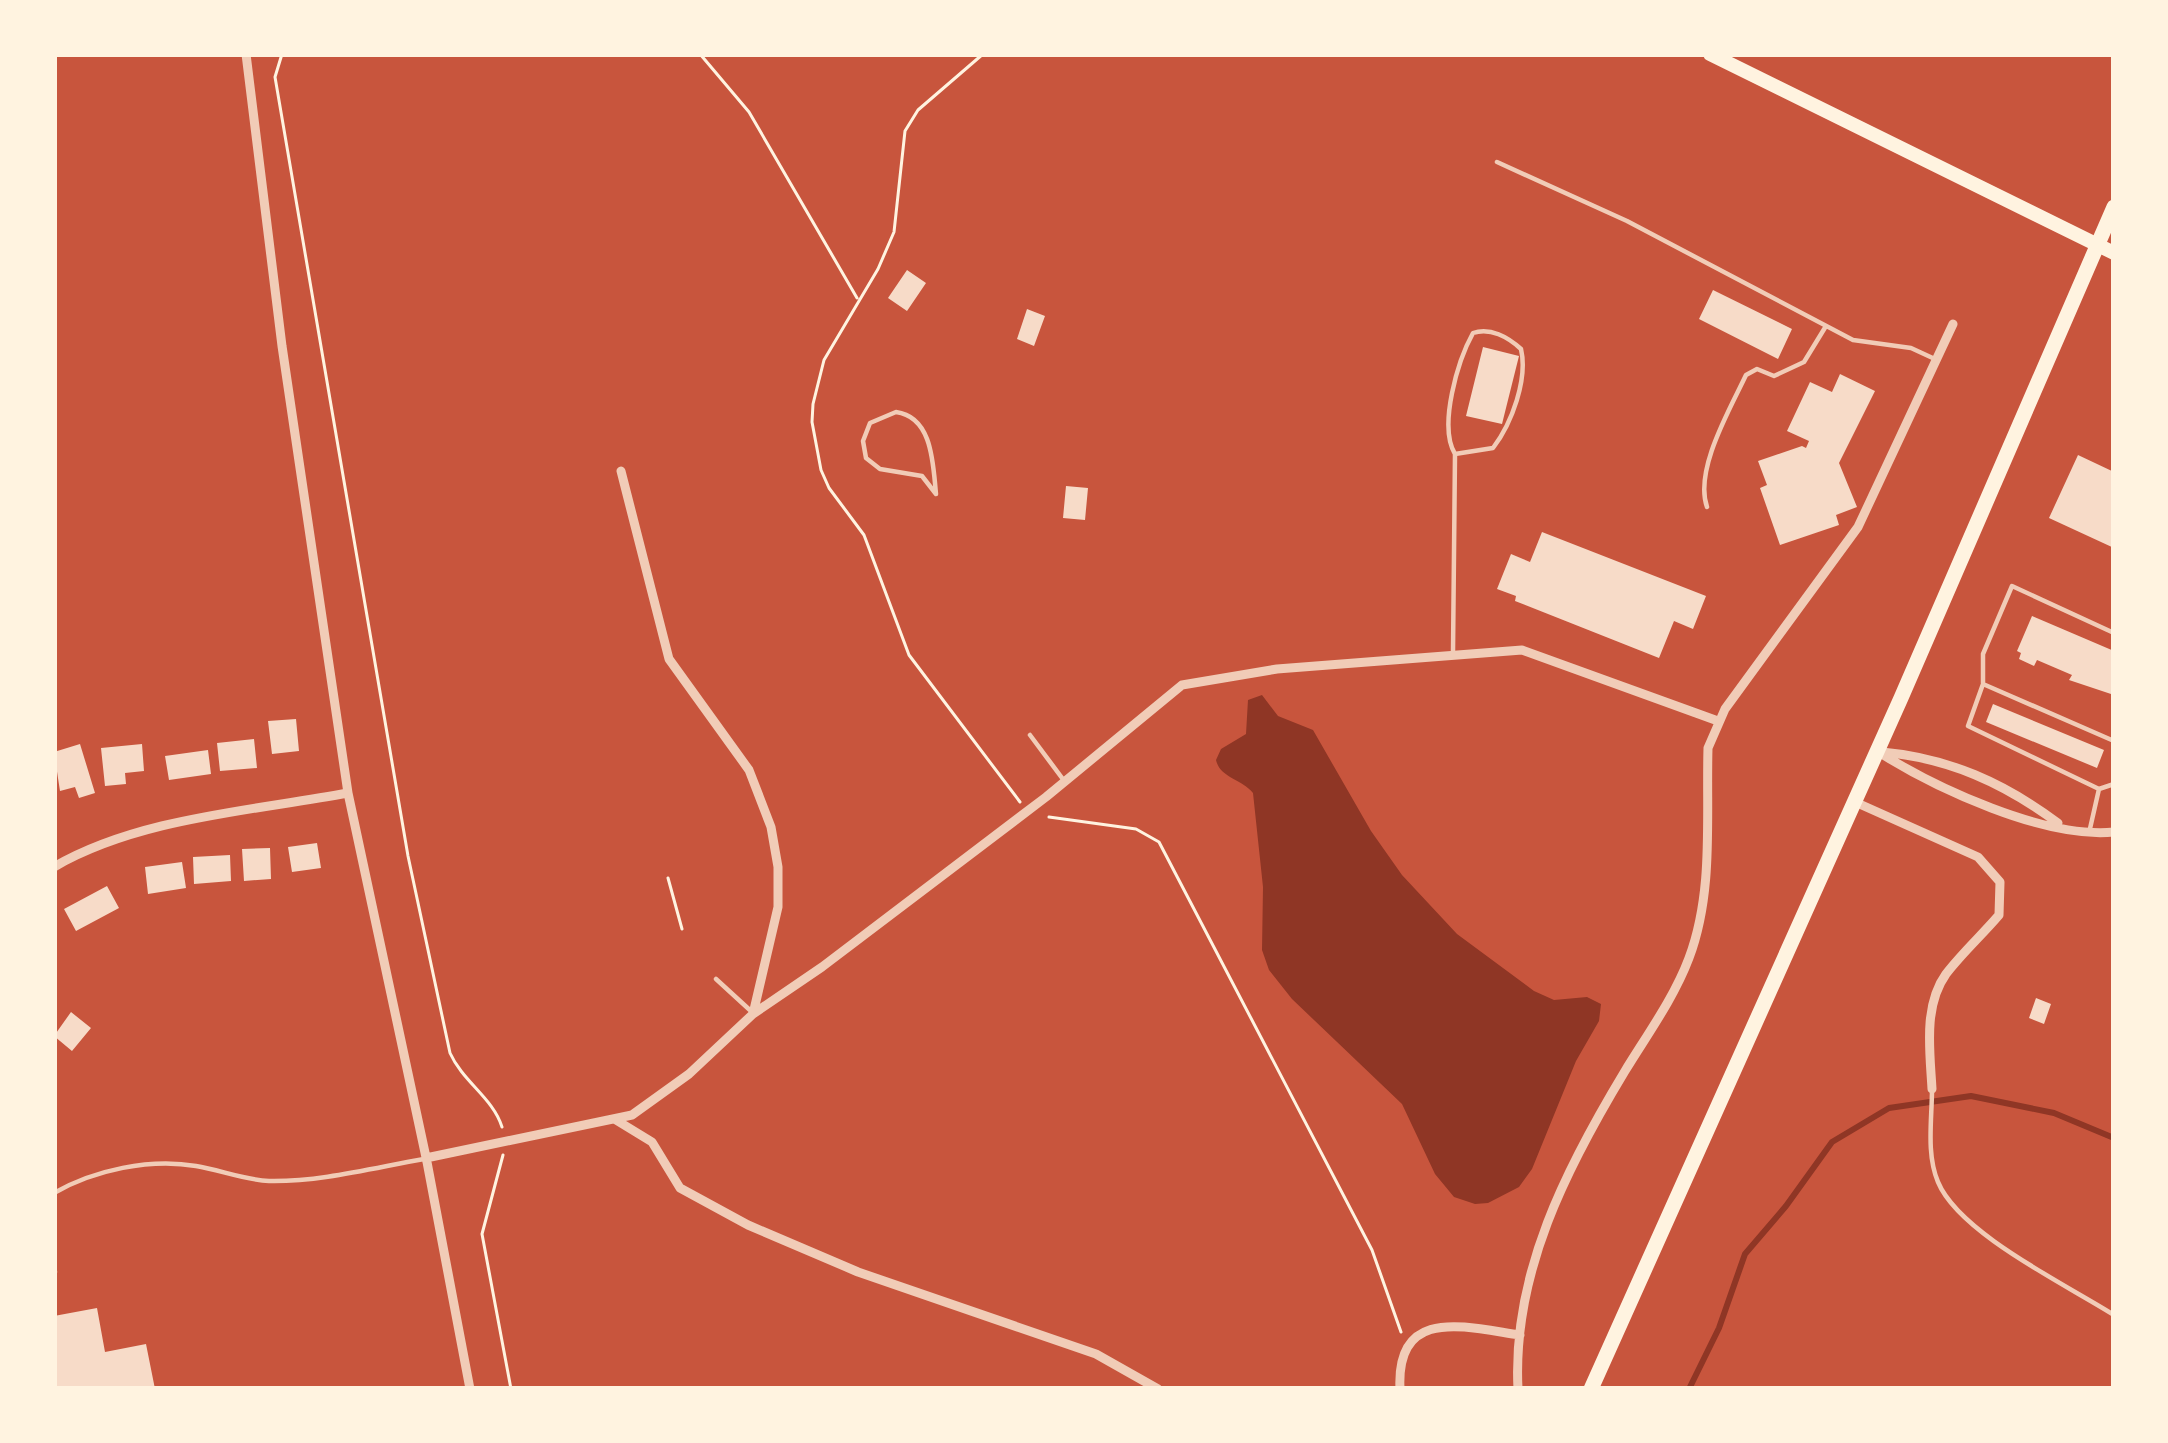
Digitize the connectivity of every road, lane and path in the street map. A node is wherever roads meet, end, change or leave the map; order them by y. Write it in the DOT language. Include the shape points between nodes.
graph roads {
  1 [pos="246,54"];
  2 [pos="282,54"];
  3 [pos="700,54"];
  4 [pos="982,54"];
  5 [pos="1710,54"];
  6 [pos="1497,162"];
  7 [pos="2114,207"];
  8 [pos="2106,250"];
  9 [pos="858,299"];
  10 [pos="1953,324"];
  11 [pos="1826,326"];
  12 [pos="1936,360"];
  13 [pos="1455,454"];
  14 [pos="621,471"];
  15 [pos="936,494"];
  16 [pos="1708,507"];
  17 [pos="2114,634"];
  18 [pos="1453,658"];
  19 [pos="1983,684"];
  20 [pos="1718,721"];
  21 [pos="1030,735"];
  22 [pos="2114,741"];
  23 [pos="1877,752"];
  24 [pos="1065,782"];
  25 [pos="2114,784"];
  26 [pos="2099,789"];
  27 [pos="348,794"];
  28 [pos="1855,802"];
  29 [pos="1030,810"];
  30 [pos="2062,826"];
  31 [pos="2114,832"];
  32 [pos="2090,833"];
  33 [pos="54,867"];
  34 [pos="668,878"];
  35 [pos="682,929"];
  36 [pos="716,980"];
  37 [pos="753,1014"];
  38 [pos="1932,1089"];
  39 [pos="616,1120"];
  40 [pos="504,1144"];
  41 [pos="426,1158"];
  42 [pos="54,1193"];
  43 [pos="2114,1315"];
  44 [pos="1520,1335"];
  45 [pos="1406,1349"];
  46 [pos="470,1389"];
  47 [pos="511,1389"];
  48 [pos="1158,1389"];
  49 [pos="1400,1389"];
  50 [pos="1518,1389"];
  51 [pos="1591,1389"];
  1 -- 27 [label="street"];
  2 -- 40 [label="path" via="275,77 407,856 450,1053 498,1115"];
  3 -- 9 [label="path" via="749,112"];
  4 -- 9 [label="path" via="904,131 894,232"];
  5 -- 8 [label="main road"];
  6 -- 11 [label="lane"];
  7 -- 8 [label="main road"];
  8 -- 23 [label="main road"];
  9 -- 29 [label="path" via="817,382 812,422 821,470 864,536 909,656"];
  10 -- 12 [label="street"];
  11 -- 12 [label="lane"];
  11 -- 16 [label="lane" via="1804,362 1774,376 1756,369 1746,375 1706,472"];
  12 -- 20 [label="street" via="1858,527"];
  13 -- 13 [label="lane" via="1448,429 1465,346 1480,330 1502,336 1521,349 1524,365 1512,412 1493,448"];
  13 -- 18 [label="lane"];
  14 -- 37 [label="street" via="669,659 749,770 771,826 778,908"];
  15 -- 15 [label="lane" via="915,418 896,412 870,423 862,449 871,465 914,472"];
  17 -- 19 [label="lane" via="2012,586 1982,654"];
  18 -- 20 [label="street" via="1522,650"];
  18 -- 24 [label="street" via="1277,669 1182,685"];
  19 -- 22 [label="lane"];
  19 -- 26 [label="lane" via="1969,726"];
  20 -- 44 [label="street" via="1708,748 1696,938 1557,1199"];
  21 -- 24 [label="lane"];
  23 -- 28 [label="main road"];
  23 -- 30 [label="street" via="1928,784"];
  23 -- 30 [label="street" via="1928,756 2018,794"];
  24 -- 29 [label="street"];
  25 -- 26 [label="lane"];
  26 -- 32 [label="lane"];
  27 -- 33 [label="street" via="134,832"];
  27 -- 41 [label="street"];
  28 -- 38 [label="street" via="1978,857 2000,883 1999,915 1944,977 1935,1002"];
  28 -- 51 [label="main road"];
  29 -- 37 [label="street"];
  29 -- 45 [label="path" via="1136,829 1159,842 1372,1250"];
  30 -- 32 [label="street"];
  31 -- 32 [label="street"];
  34 -- 35 [label="path"];
  36 -- 37 [label="lane"];
  37 -- 39 [label="street" via="649,1105"];
  38 -- 43 [label="lane" via="1936,1179 1953,1209"];
  39 -- 40 [label="street"];
  39 -- 48 [label="street" via="652,1142 680,1188 748,1225 1096,1354"];
  40 -- 41 [label="street"];
  40 -- 47 [label="path" via="482,1234"];
  41 -- 42 [label="lane" via="265,1181 150,1165 106,1171"];
  41 -- 46 [label="street"];
  44 -- 45 [label="street" via="1435,1327"];
  44 -- 50 [label="street"];
  45 -- 49 [label="street"];
}
